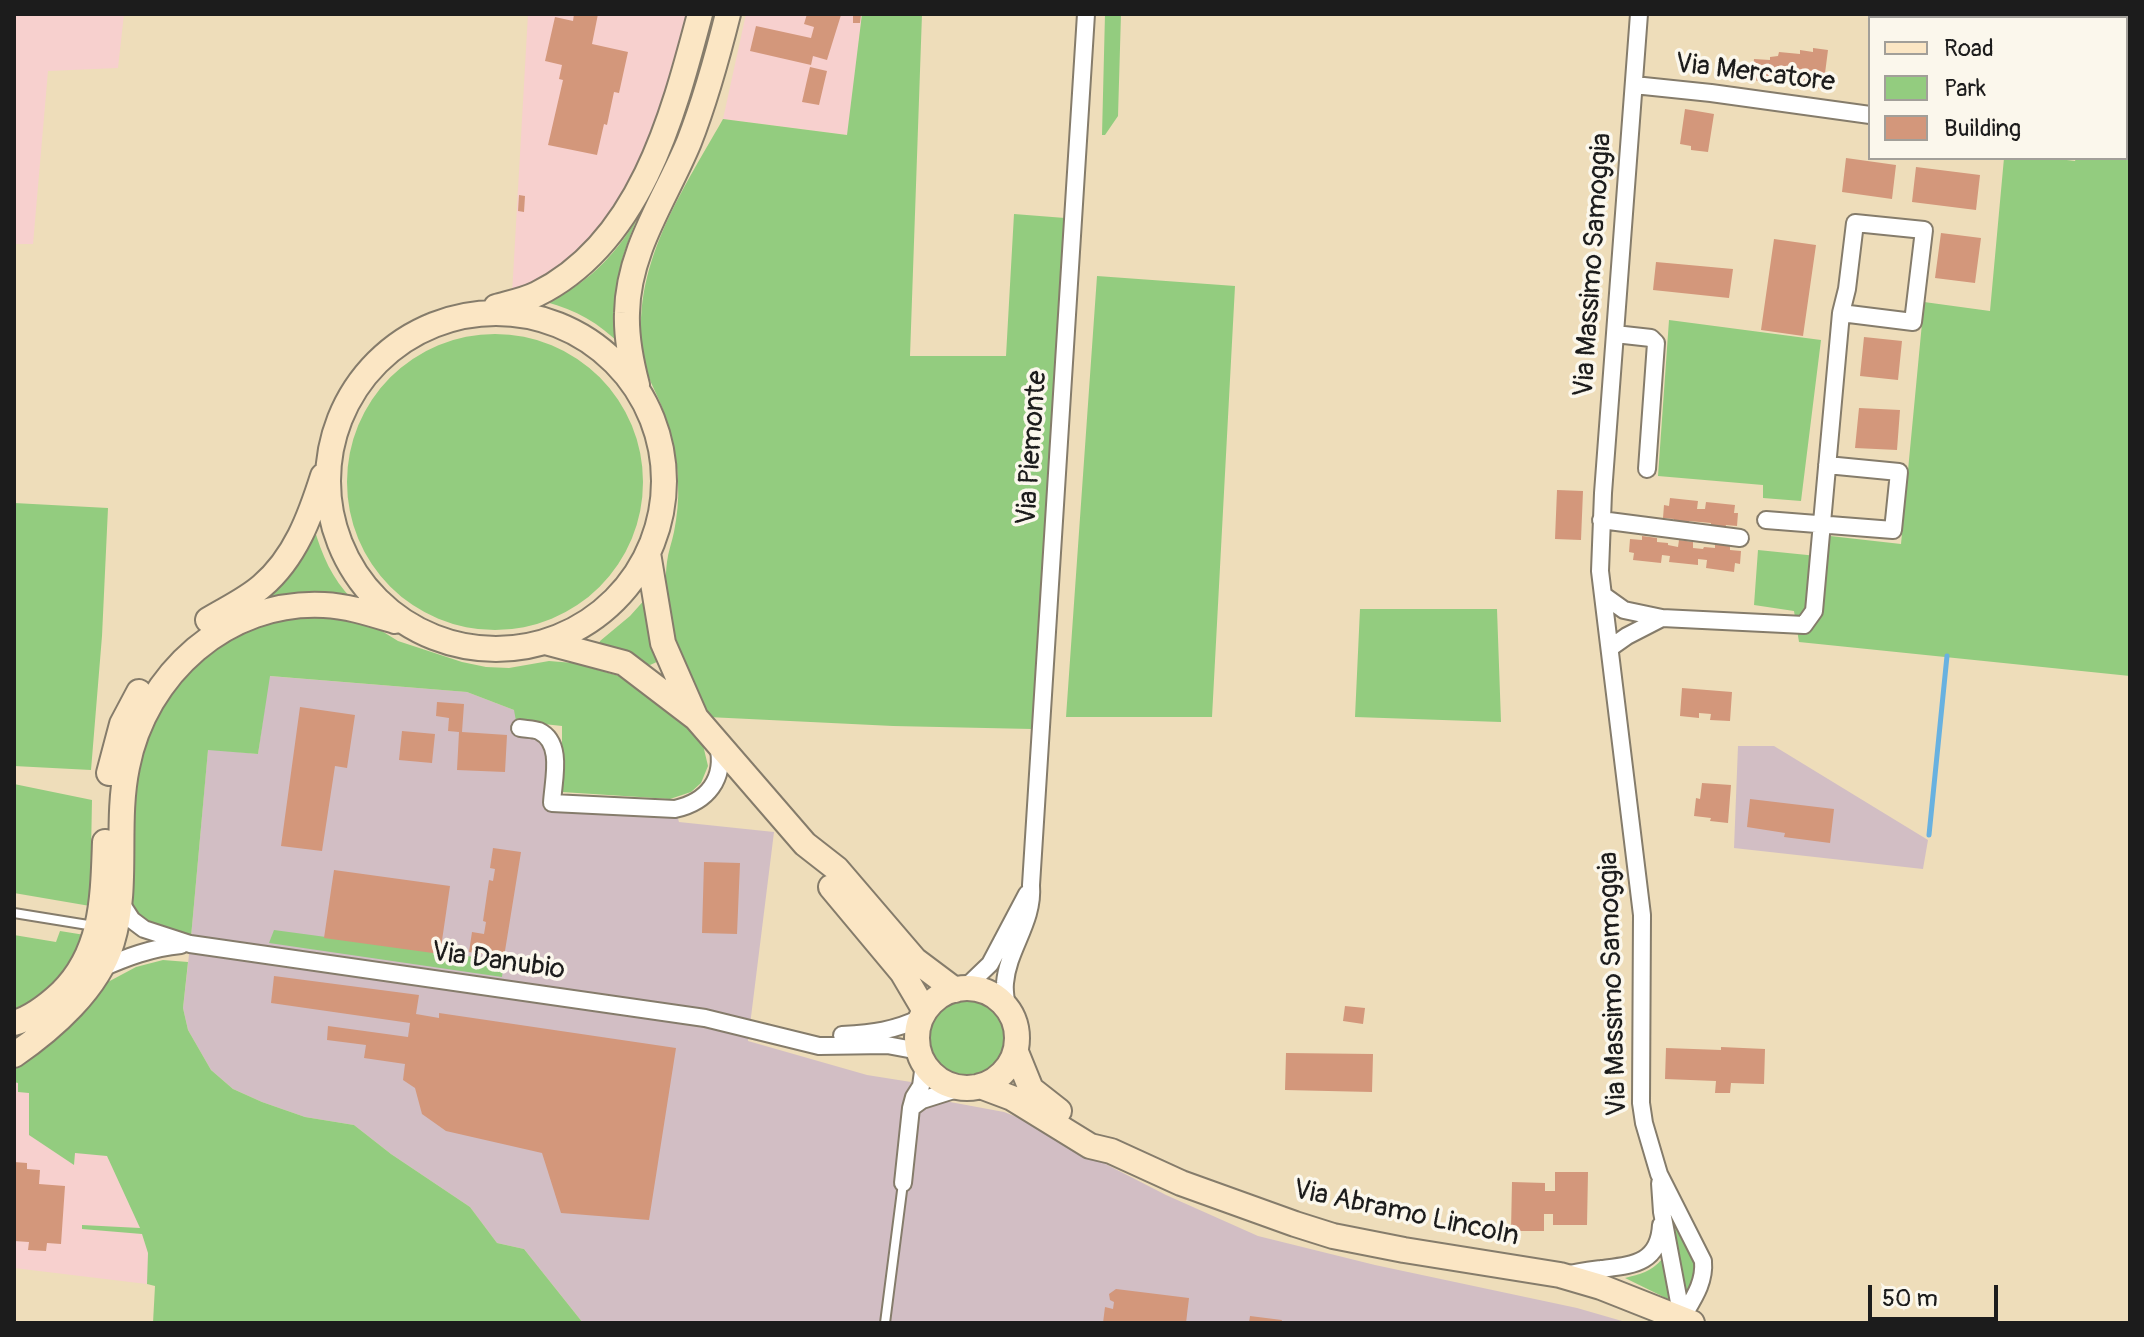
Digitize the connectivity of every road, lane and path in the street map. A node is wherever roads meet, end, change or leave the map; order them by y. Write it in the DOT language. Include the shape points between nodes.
graph roads {
  1 [pos="700,14"];
  2 [pos="728,14"];
  3 [pos="1086,14"];
  4 [pos="1639,14"];
  5 [pos="1634,85"];
  6 [pos="1868,115"];
  7 [pos="1841,313"];
  8 [pos="475,314"];
  9 [pos="1615,334"];
  10 [pos="639,391"];
  11 [pos="328,459"];
  12 [pos="1827,465"];
  13 [pos="1647,469"];
  14 [pos="1601,520"];
  15 [pos="1766,520"];
  16 [pos="1822,526"];
  17 [pos="1740,538"];
  18 [pos="648,553"];
  19 [pos="1603,595"];
  20 [pos="1662,618"];
  21 [pos="409,625"];
  22 [pos="545,642"];
  23 [pos="1610,648"];
  24 [pos="696,718"];
  25 [pos="520,728"];
  26 [pos="717,743"];
  27 [pos="805,844"];
  28 [pos="1031,885"];
  29 [pos="119,900"];
  30 [pos="14,913"];
  31 [pos="88,925"];
  32 [pos="190,944"];
  33 [pos="99,970"];
  34 [pos="960,989"];
  35 [pos="1007,1008"];
  36 [pos="924,1014"];
  37 [pos="14,1023"];
  38 [pos="796,1041"];
  39 [pos="1016,1052"];
  40 [pos="14,1055"];
  41 [pos="921,1057"];
  42 [pos="970,1087"];
  43 [pos="911,1108"];
  44 [pos="1111,1151"];
  45 [pos="1659,1174"];
  46 [pos="903,1183"];
  47 [pos="1662,1212"];
  48 [pos="1560,1275"];
  49 [pos="1692,1321"];
  50 [pos="885,1323"];
  1 -- 8 [label="street" via="654,157 615,228 557,283"];
  2 -- 10 [label="street" via="692,132 633,268 627,313"];
  3 -- 28 [label="street, Via Piemonte"];
  4 -- 5 [label="street, Via Massimo Samoggia"];
  5 -- 6 [label="street, Via Mercatore"];
  5 -- 9 [label="street, Via Massimo Samoggia"];
  7 -- 7 [label="street" via="1913,322 1924,230 1855,223"];
  7 -- 12 [label="street"];
  8 -- 10 [label="street" via="518,314 578,333 612,358"];
  8 -- 11 [label="street" via="422,329 377,361 344,406"];
  9 -- 13 [label="street" via="1656,343"];
  9 -- 14 [label="street, Via Massimo Samoggia"];
  10 -- 18 [label="street" via="658,435 664,471 662,507"];
  11 -- 21 [label="street" via="330,515 344,554 366,589"];
  11 -- 37 [label="street" via="288,558 260,588 180,641 140,689 122,724 110,769 103,895 89,956 50,1004"];
  12 -- 16 [label="street"];
  12 -- 16 [label="street" via="1899,472 1893,530"];
  14 -- 17 [label="street"];
  14 -- 19 [label="street, Via Massimo Samoggia"];
  15 -- 16 [label="street"];
  16 -- 20 [label="street" via="1814,611 1804,625"];
  18 -- 22 [label="street" via="606,608"];
  18 -- 24 [label="street" via="663,643"];
  19 -- 20 [label="street" via="1624,610"];
  19 -- 23 [label="street, Via Massimo Samoggia"];
  20 -- 23 [label="street"];
  21 -- 22 [label="street" via="465,646 505,649"];
  21 -- 29 [label="street" via="325,605 277,607 212,635 188,656 159,690 129,757"];
  22 -- 24 [label="street" via="624,663"];
  23 -- 45 [label="street, Via Massimo Samoggia" via="1642,915 1641,1103"];
  24 -- 26 [label="street"];
  25 -- 26 [label="street" via="539,731 555,751 552,803 690,806 713,786 720,754"];
  26 -- 27 [label="street"];
  27 -- 34 [label="street" via="837,869 915,960"];
  27 -- 36 [label="street" via="823,878 902,972"];
  28 -- 34 [label="street, Via Piemonte" via="990,964"];
  28 -- 35 [label="street, Via Piemonte" via="1027,919 1006,977"];
  29 -- 32 [label="street, Via Danubio" via="144,929"];
  29 -- 33 [label="street" via="112,944"];
  30 -- 31 [label="lane"];
  32 -- 33 [label="street, Via Danubio" via="132,955"];
  32 -- 38 [label="street, Via Danubio" via="705,1018"];
  33 -- 40 [label="street" via="72,1007"];
  34 -- 35 [label="street" via="994,996"];
  34 -- 36 [label="street" via="937,999"];
  35 -- 39 [label="street" via="1018,1036"];
  36 -- 38 [label="street, Via Danubio" via="901,1028"];
  36 -- 41 [label="street" via="917,1037"];
  38 -- 41 [label="street, Via Danubio" via="887,1045"];
  39 -- 42 [label="street" via="999,1077"];
  39 -- 44 [label="street, Via Abramo Lincoln" via="1031,1089"];
  41 -- 42 [label="street" via="946,1084"];
  41 -- 43 [label="street" via="921,1086"];
  42 -- 43 [label="street"];
  42 -- 44 [label="street, Via Abramo Lincoln" via="1006,1094 1090,1146"];
  43 -- 46 [label="street"];
  44 -- 48 [label="street, Via Abramo Lincoln" via="1181,1183 1333,1236"];
  45 -- 47 [label="street, Via Massimo Samoggia"];
  45 -- 49 [label="street, Via Massimo Samoggia" via="1703,1261"];
  46 -- 50 [label="lane"];
  47 -- 48 [label="street, Via Massimo Samoggia" via="1659,1241 1647,1258 1633,1265"];
  47 -- 49 [label="street, Via Massimo Samoggia"];
  48 -- 49 [label="street, Via Abramo Lincoln"];
}
